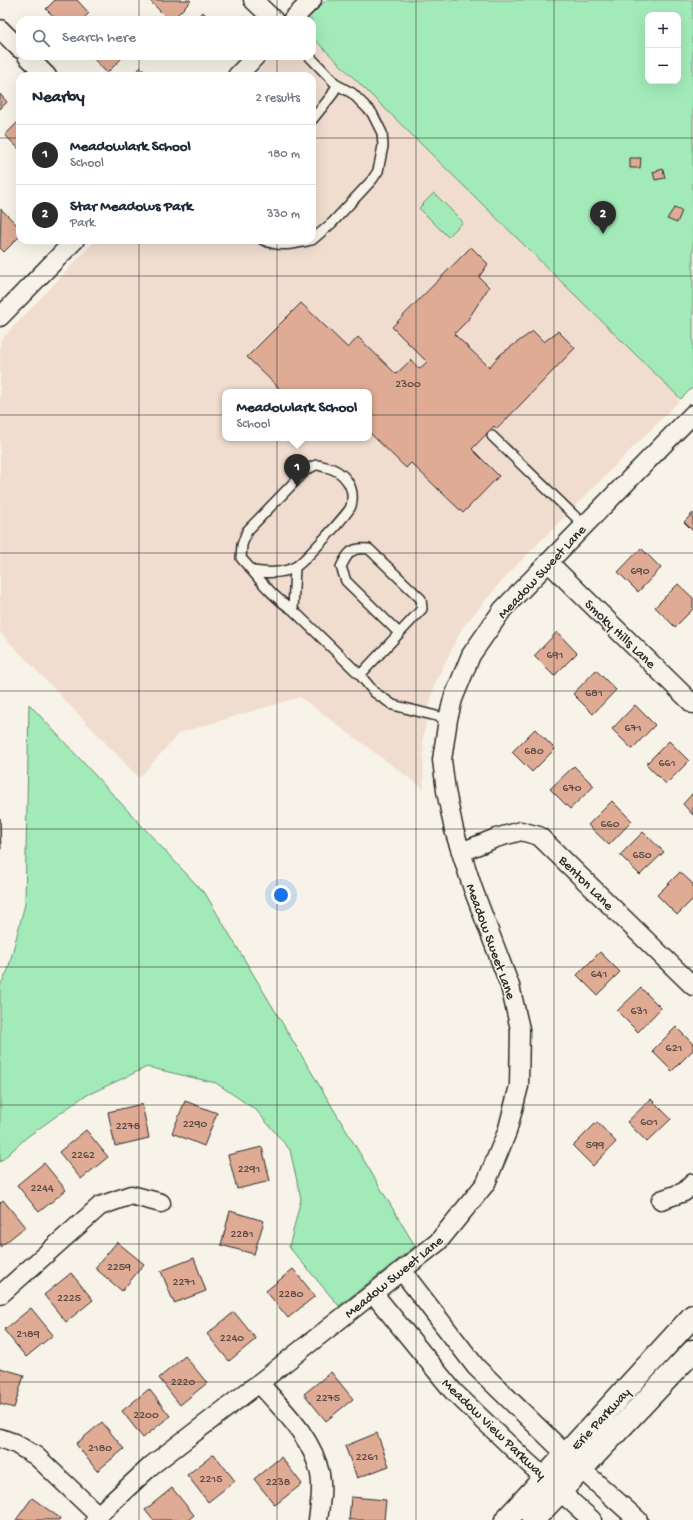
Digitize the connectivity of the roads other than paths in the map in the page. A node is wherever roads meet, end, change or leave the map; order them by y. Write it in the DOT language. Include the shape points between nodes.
graph roads {
  1 [pos="253,0"];
  2 [pos="312,0"];
  3 [pos="270,16"];
  4 [pos="296,16"];
  5 [pos="0,29"];
  6 [pos="16,45"];
  7 [pos="31,60"];
  8 [pos="252,60"];
  9 [pos="313,60"];
  10 [pos="44,72"];
  11 [pos="241,72"];
  12 [pos="337,85"];
  13 [pos="316,115"];
  14 [pos="316,237"];
  15 [pos="71,244"];
  16 [pos="280,244"];
  17 [pos="294,244"];
  18 [pos="0,317"];
  19 [pos="690,422"];
  20 [pos="492,436"];
  21 [pos="584,525"];
  22 [pos="548,562"];
  23 [pos="295,567"];
  24 [pos="253,571"];
  25 [pos="293,610"];
  26 [pos="400,633"];
  27 [pos="360,675"];
  28 [pos="693,704"];
  29 [pos="448,719"];
  30 [pos="461,852"];
  31 [pos="693,986"];
  32 [pos="693,1182"];
  33 [pos="661,1200"];
  34 [pos="161,1203"];
  35 [pos="402,1271"];
  36 [pos="373,1293"];
  37 [pos="0,1295"];
  38 [pos="693,1316"];
  39 [pos="693,1351"];
  40 [pos="259,1383"];
  41 [pos="0,1438"];
  42 [pos="573,1462"];
  43 [pos="553,1484"];
  44 [pos="97,1517"];
  45 [pos="318,1520"];
  46 [pos="506,1520"];
  47 [pos="533,1520"];
  48 [pos="592,1520"];
  49 [pos="638,1520"];
  1 -- 3 [label="street"];
  2 -- 4 [label="street"];
  5 -- 6 [label="street"];
  7 -- 10 [label="street"];
  8 -- 11 [label="street"];
  9 -- 12 [label="lane"];
  12 -- 13 [label="lane"];
  12 -- 14 [label="lane" via="352,94 372,113 382,133 381,158 378,171 372,180"];
  15 -- 18 [label="street"];
  16 -- 17 [label="lane"];
  19 -- 21 [label="street, Meadow Sweet Lane"];
  20 -- 21 [label="lane"];
  21 -- 22 [label="street, Meadow Sweet Lane"];
  22 -- 28 [label="street, Smoky Hills Lane"];
  22 -- 29 [label="street, Meadow Sweet Lane" via="503,609 471,655"];
  23 -- 24 [label="lane" via="270,574"];
  23 -- 24 [label="lane" via="351,507 352,494 349,482 333,468 317,465 306,470 247,531 242,544 241,558"];
  23 -- 25 [label="lane"];
  24 -- 25 [label="lane" via="281,603"];
  25 -- 27 [label="lane"];
  26 -- 26 [label="lane" via="422,609 421,599 369,549 359,548 346,555 341,567 346,581"];
  26 -- 27 [label="lane"];
  27 -- 29 [label="lane" via="374,692 393,705"];
  29 -- 30 [label="street, Meadow Sweet Lane" via="442,760 446,792"];
  30 -- 31 [label="street, Benton Lane" via="521,831 539,836"];
  30 -- 35 [label="street, Meadow Sweet Lane" via="510,986 520,1030 519,1086 507,1132 486,1183 438,1242"];
  32 -- 33 [label="street" via="684,1192"];
  34 -- 37 [label="street" via="131,1195 100,1206"];
  35 -- 36 [label="street, Meadow Sweet Lane"];
  35 -- 42 [label="street" via="476,1367"];
  36 -- 40 [label="street, Meadow Sweet Lane"];
  36 -- 43 [label="street, Meadow View Parkway" via="453,1391"];
  38 -- 42 [label="main road, Erie Parkway"];
  39 -- 42 [label="main road, Erie Parkway"];
  40 -- 44 [label="street, Meadow Sweet Lane" via="152,1465"];
  40 -- 45 [label="street" via="297,1426 312,1451 320,1475 321,1499"];
  41 -- 44 [label="street" via="36,1456"];
  42 -- 43 [label="main road, Erie Parkway"];
  42 -- 49 [label="street"];
  43 -- 46 [label="main road, Erie Parkway"];
  43 -- 47 [label="main road, Erie Parkway"];
  43 -- 48 [label="street, Meadow View Parkway"];
}
